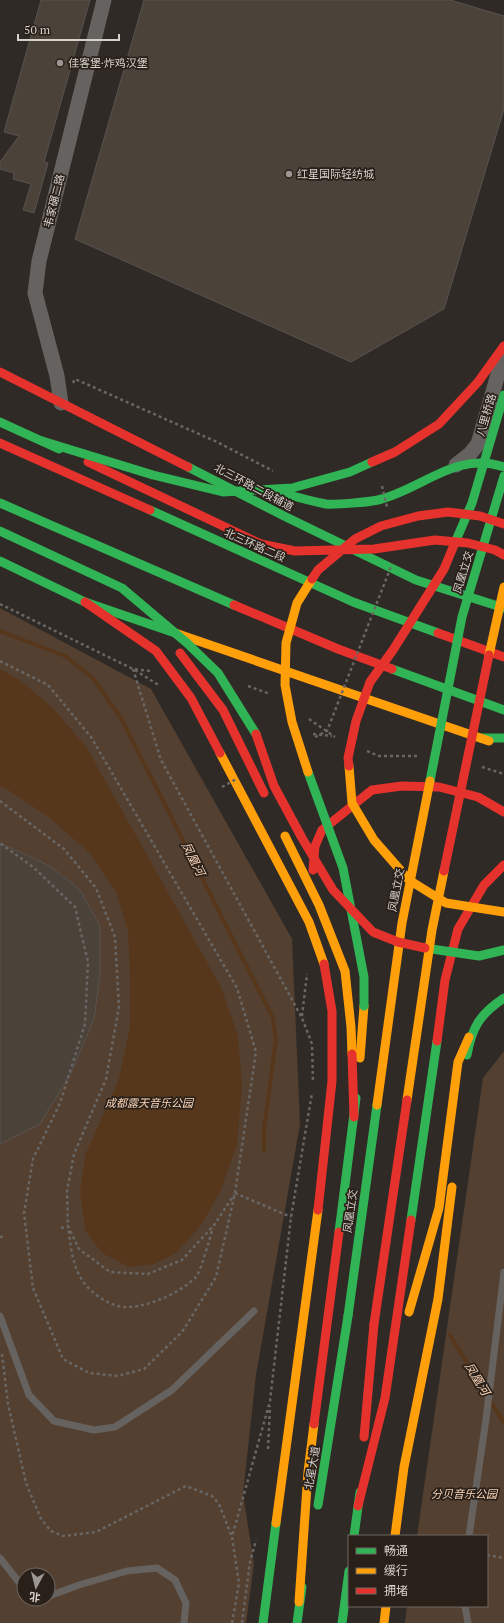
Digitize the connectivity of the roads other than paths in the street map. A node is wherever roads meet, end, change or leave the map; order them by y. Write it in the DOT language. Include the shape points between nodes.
graph roads {
  1 [pos="104,0"];
  2 [pos="504,346"];
  3 [pos="504,353"];
  4 [pos="0,372"];
  5 [pos="504,395"];
  6 [pos="61,402"];
  7 [pos="0,422"];
  8 [pos="42,441"];
  9 [pos="0,444"];
  10 [pos="454,467"];
  11 [pos="504,467"];
  12 [pos="504,476"];
  13 [pos="211,478"];
  14 [pos="0,503"];
  15 [pos="504,524"];
  16 [pos="0,531"];
  17 [pos="504,555"];
  18 [pos="0,561"];
  19 [pos="504,587"];
  20 [pos="122,588"];
  21 [pos="85,602"];
  22 [pos="504,608"];
  23 [pos="504,657"];
  24 [pos="504,710"];
  25 [pos="481,738"];
  26 [pos="504,738"];
  27 [pos="504,746"];
  28 [pos="268,800"];
  29 [pos="504,812"];
  30 [pos="281,828"];
  31 [pos="504,864"];
  32 [pos="504,912"];
  33 [pos="309,922"];
  34 [pos="504,950"];
  35 [pos="504,998"];
  36 [pos="470,1037"];
  37 [pos="354,1118"];
  38 [pos="457,1145"];
  39 [pos="453,1176"];
  40 [pos="504,1272"];
  41 [pos="254,1311"];
  42 [pos="0,1316"];
  43 [pos="348,1316"];
  44 [pos="385,1398"];
  45 [pos="308,1472"];
  46 [pos="358,1506"];
  47 [pos="354,1535"];
  48 [pos="395,1535"];
  49 [pos="469,1535"];
  50 [pos="0,1558"];
  51 [pos="16,1578"];
  52 [pos="348,1579"];
  53 [pos="347,1587"];
  54 [pos="56,1594"];
  55 [pos="290,1600"];
  56 [pos="299,1602"];
  57 [pos="386,1607"];
  58 [pos="465,1607"];
  59 [pos="184,1623"];
  60 [pos="263,1623"];
  61 [pos="296,1623"];
  62 [pos="342,1623"];
  63 [pos="346,1623"];
  64 [pos="384,1623"];
  65 [pos="468,1623"];
  1 -- 6 [label="street, 韦家碾二路" via="39,261 35,293 57,376"];
  2 -- 8 [label="main road, bridge" via="478,382 439,424 395,452 350,472 292,488 223,492 153,475"];
  3 -- 10 [label="street, 八里桥路" via="478,444"];
  4 -- 6 [label="main road, 北三环路二段辅道"];
  5 -- 32 [label="main road, bridge" via="472,503 444,569 370,682 356,721 348,758 352,803 374,840 409,880 446,903"];
  6 -- 13 [label="main road, 北三环路二段辅道"];
  7 -- 8 [label="main road"];
  8 -- 17 [label="main road, bridge" via="261,544 295,551 319,551 374,549 435,540 468,543"];
  9 -- 23 [label="main road, 北三环路二段" via="353,602"];
  10 -- 11 [label="main road" via="478,462"];
  10 -- 13 [label="main road" via="378,500 328,504"];
  12 -- 43 [label="main road, 凤凰立交, bridge" via="462,617 402,923"];
  13 -- 22 [label="main road, 北三环路二段辅道" via="416,580"];
  14 -- 24 [label="main road" via="338,649"];
  15 -- 37 [label="main road, bridge" via="480,516 448,512 418,516 382,526 356,539 318,570 297,603 286,643 285,685 292,722 312,786 343,868 364,977 359,1078"];
  16 -- 20 [label="main road, bridge"];
  18 -- 21 [label="main road"];
  19 -- 46 [label="main road, bridge" via="432,930 374,1324"];
  20 -- 28 [label="main road, bridge" via="192,668 223,710"];
  20 -- 34 [label="main road, bridge" via="218,673 254,729 274,786 332,890 373,932 398,942 439,951 479,956"];
  21 -- 25 [label="main road"];
  21 -- 33 [label="main road" via="156,651 192,698"];
  25 -- 26 [label="main road"];
  25 -- 27 [label="main road"];
  29 -- 33 [label="main road" via="478,796 439,788 402,786 372,790 322,830 315,846"];
  30 -- 37 [label="main road, bridge" via="319,905 345,971 351,1027"];
  31 -- 44 [label="main road, bridge" via="484,885 458,928 445,980"];
  33 -- 60 [label="main road" via="323,959 332,1011 332,1081 308,1288"];
  35 -- 36 [label="main road" via="476,1022"];
  36 -- 38 [label="main road"];
  36 -- 44 [label="main road" via="458,1062 439,1208"];
  37 -- 45 [label="main road"];
  39 -- 48 [label="main road" via="438,1299 404,1466"];
  40 -- 49 [label="lane"];
  41 -- 42 [label="lane" via="172,1390 115,1427 94,1430 54,1421 29,1395"];
  43 -- 56 [label="main road, 北星大道" via="326,1464"];
  44 -- 46 [label="main road"];
  45 -- 55 [label="main road"];
  45 -- 56 [label="main road"];
  46 -- 47 [label="main road"];
  50 -- 51 [label="lane"];
  52 -- 53 [label="main road"];
  53 -- 62 [label="main road"];
  53 -- 63 [label="main road"];
  54 -- 59 [label="lane" via="127,1571 157,1568 175,1580 186,1603"];
  56 -- 61 [label="main road, 北星大道"];
  57 -- 64 [label="main road"];
  58 -- 65 [label="lane"];
}
